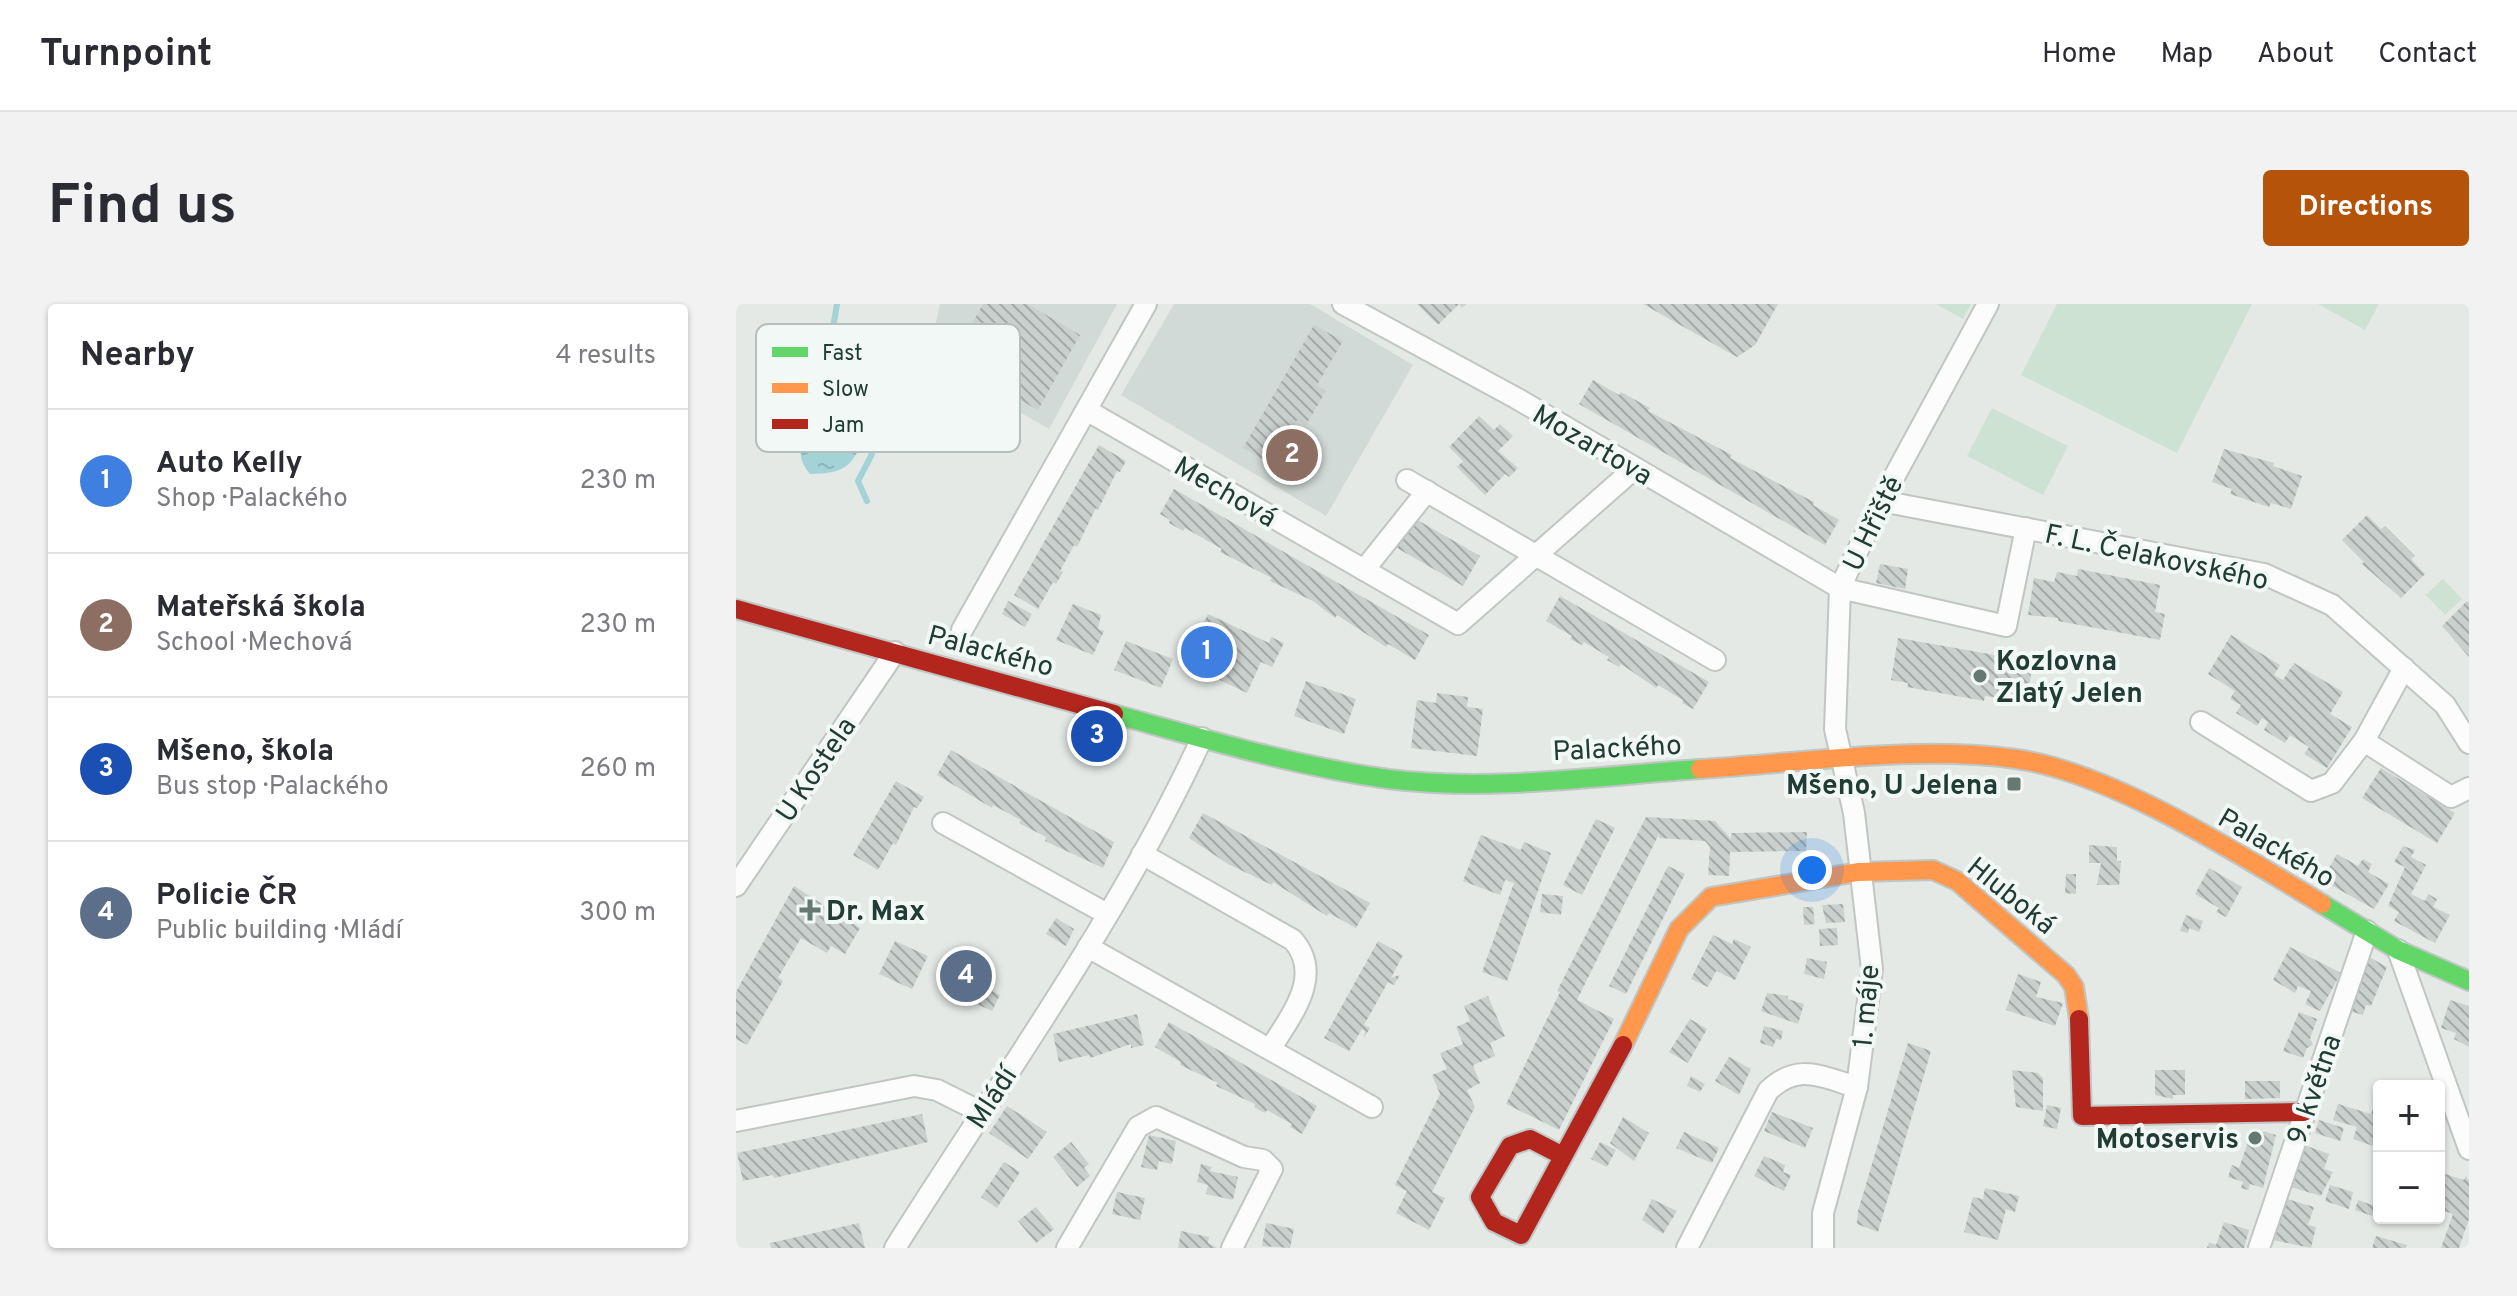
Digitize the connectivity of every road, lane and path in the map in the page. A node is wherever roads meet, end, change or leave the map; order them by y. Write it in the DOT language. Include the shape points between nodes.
graph roads {
  1 [pos="1146,304"];
  2 [pos="1343,304"];
  3 [pos="1988,304"];
  4 [pos="1088,411"];
  5 [pos="1635,468"];
  6 [pos="1407,480"];
  7 [pos="1427,491"];
  8 [pos="1881,501"];
  9 [pos="2026,528"];
  10 [pos="1537,555"];
  11 [pos="1364,570"];
  12 [pos="1840,588"];
  13 [pos="736,609"];
  14 [pos="962,630"];
  15 [pos="895,652"];
  16 [pos="1715,660"];
  17 [pos="2404,668"];
  18 [pos="2201,722"];
  19 [pos="1202,738"];
  20 [pos="2364,741"];
  21 [pos="2469,743"];
  22 [pos="1843,761"];
  23 [pos="2469,788"];
  24 [pos="943,823"];
  25 [pos="1142,854"];
  26 [pos="1858,872"];
  27 [pos="736,886"];
  28 [pos="1107,914"];
  29 [pos="2367,931"];
  30 [pos="1088,947"];
  31 [pos="2398,950"];
  32 [pos="2469,981"];
  33 [pos="1271,1048"];
  34 [pos="1857,1087"];
  35 [pos="1372,1107"];
  36 [pos="981,1112"];
  37 [pos="2304,1112"];
  38 [pos="736,1121"];
  39 [pos="2469,1149"];
  40 [pos="1561,1155"];
  41 [pos="895,1248"];
  42 [pos="1067,1248"];
  43 [pos="1232,1248"];
  44 [pos="1687,1248"];
  45 [pos="1823,1248"];
  46 [pos="2259,1248"];
  1 -- 4 [label="street"];
  2 -- 5 [label="street, Mozartova"];
  3 -- 8 [label="street, U Hřiště"];
  4 -- 11 [label="street, Mechová"];
  4 -- 14 [label="street"];
  5 -- 10 [label="street, Mechová"];
  5 -- 12 [label="street, Mozartova"];
  6 -- 7 [label="street"];
  7 -- 10 [label="street"];
  7 -- 11 [label="street"];
  8 -- 9 [label="street, F. L. Čelakovského"];
  8 -- 12 [label="street, U Hřiště"];
  9 -- 12 [label="street, Mozartova" via="2006,626"];
  9 -- 17 [label="street, F. L. Čelakovského" via="2264,574 2332,605"];
  10 -- 11 [label="street, Mechová" via="1458,624"];
  10 -- 16 [label="street"];
  12 -- 22 [label="street, U Hřiště" via="1835,729"];
  13 -- 15 [label="street, Palackého"];
  15 -- 19 [label="street, Palackého"];
  15 -- 27 [label="street, U Kostela"];
  17 -- 20 [label="street"];
  17 -- 21 [label="street, F. L. Čelakovského" via="2445,705"];
  18 -- 20 [label="street" via="2311,791 2332,783"];
  19 -- 22 [label="street, Palackého" via="1334,770 1432,782"];
  19 -- 25 [label="street, Mládí"];
  20 -- 23 [label="street" via="2451,797"];
  22 -- 26 [label="street, 1. máje"];
  22 -- 29 [label="street, Palackého" via="1978,755 2019,759 2087,778 2260,867"];
  24 -- 28 [label="street"];
  25 -- 28 [label="street, Mládí"];
  25 -- 33 [label="street" via="1293,940 1302,951 1307,981"];
  26 -- 34 [label="street, 1. máje" via="1872,969"];
  26 -- 37 [label="street, Hluboká" via="1933,870 1957,881 2066,975 2078,1001 2082,1116"];
  26 -- 40 [label="street, Hluboká" via="1711,897 1679,929 1645,1005"];
  28 -- 30 [label="street, Mládí"];
  29 -- 31 [label="street, Palackého"];
  29 -- 37 [label="street, 9. května"];
  30 -- 33 [label="street"];
  30 -- 36 [label="street, Mládí"];
  31 -- 32 [label="street, Palackého"];
  31 -- 39 [label="street"];
  33 -- 35 [label="street"];
  34 -- 44 [label="street" via="1805,1072 1782,1077 1768,1091"];
  34 -- 45 [label="street, 1. máje" via="1823,1213"];
  36 -- 38 [label="street" via="937,1090 914,1086"];
  36 -- 41 [label="street, Mládí"];
  37 -- 46 [label="street, 9. května"];
  40 -- 40 [label="street, Hluboká" via="1529,1139 1505,1150 1480,1197 1484,1212 1494,1223 1521,1235"];
  42 -- 43 [label="street" via="1138,1127 1156,1117 1244,1157 1263,1160 1272,1169"];
}
